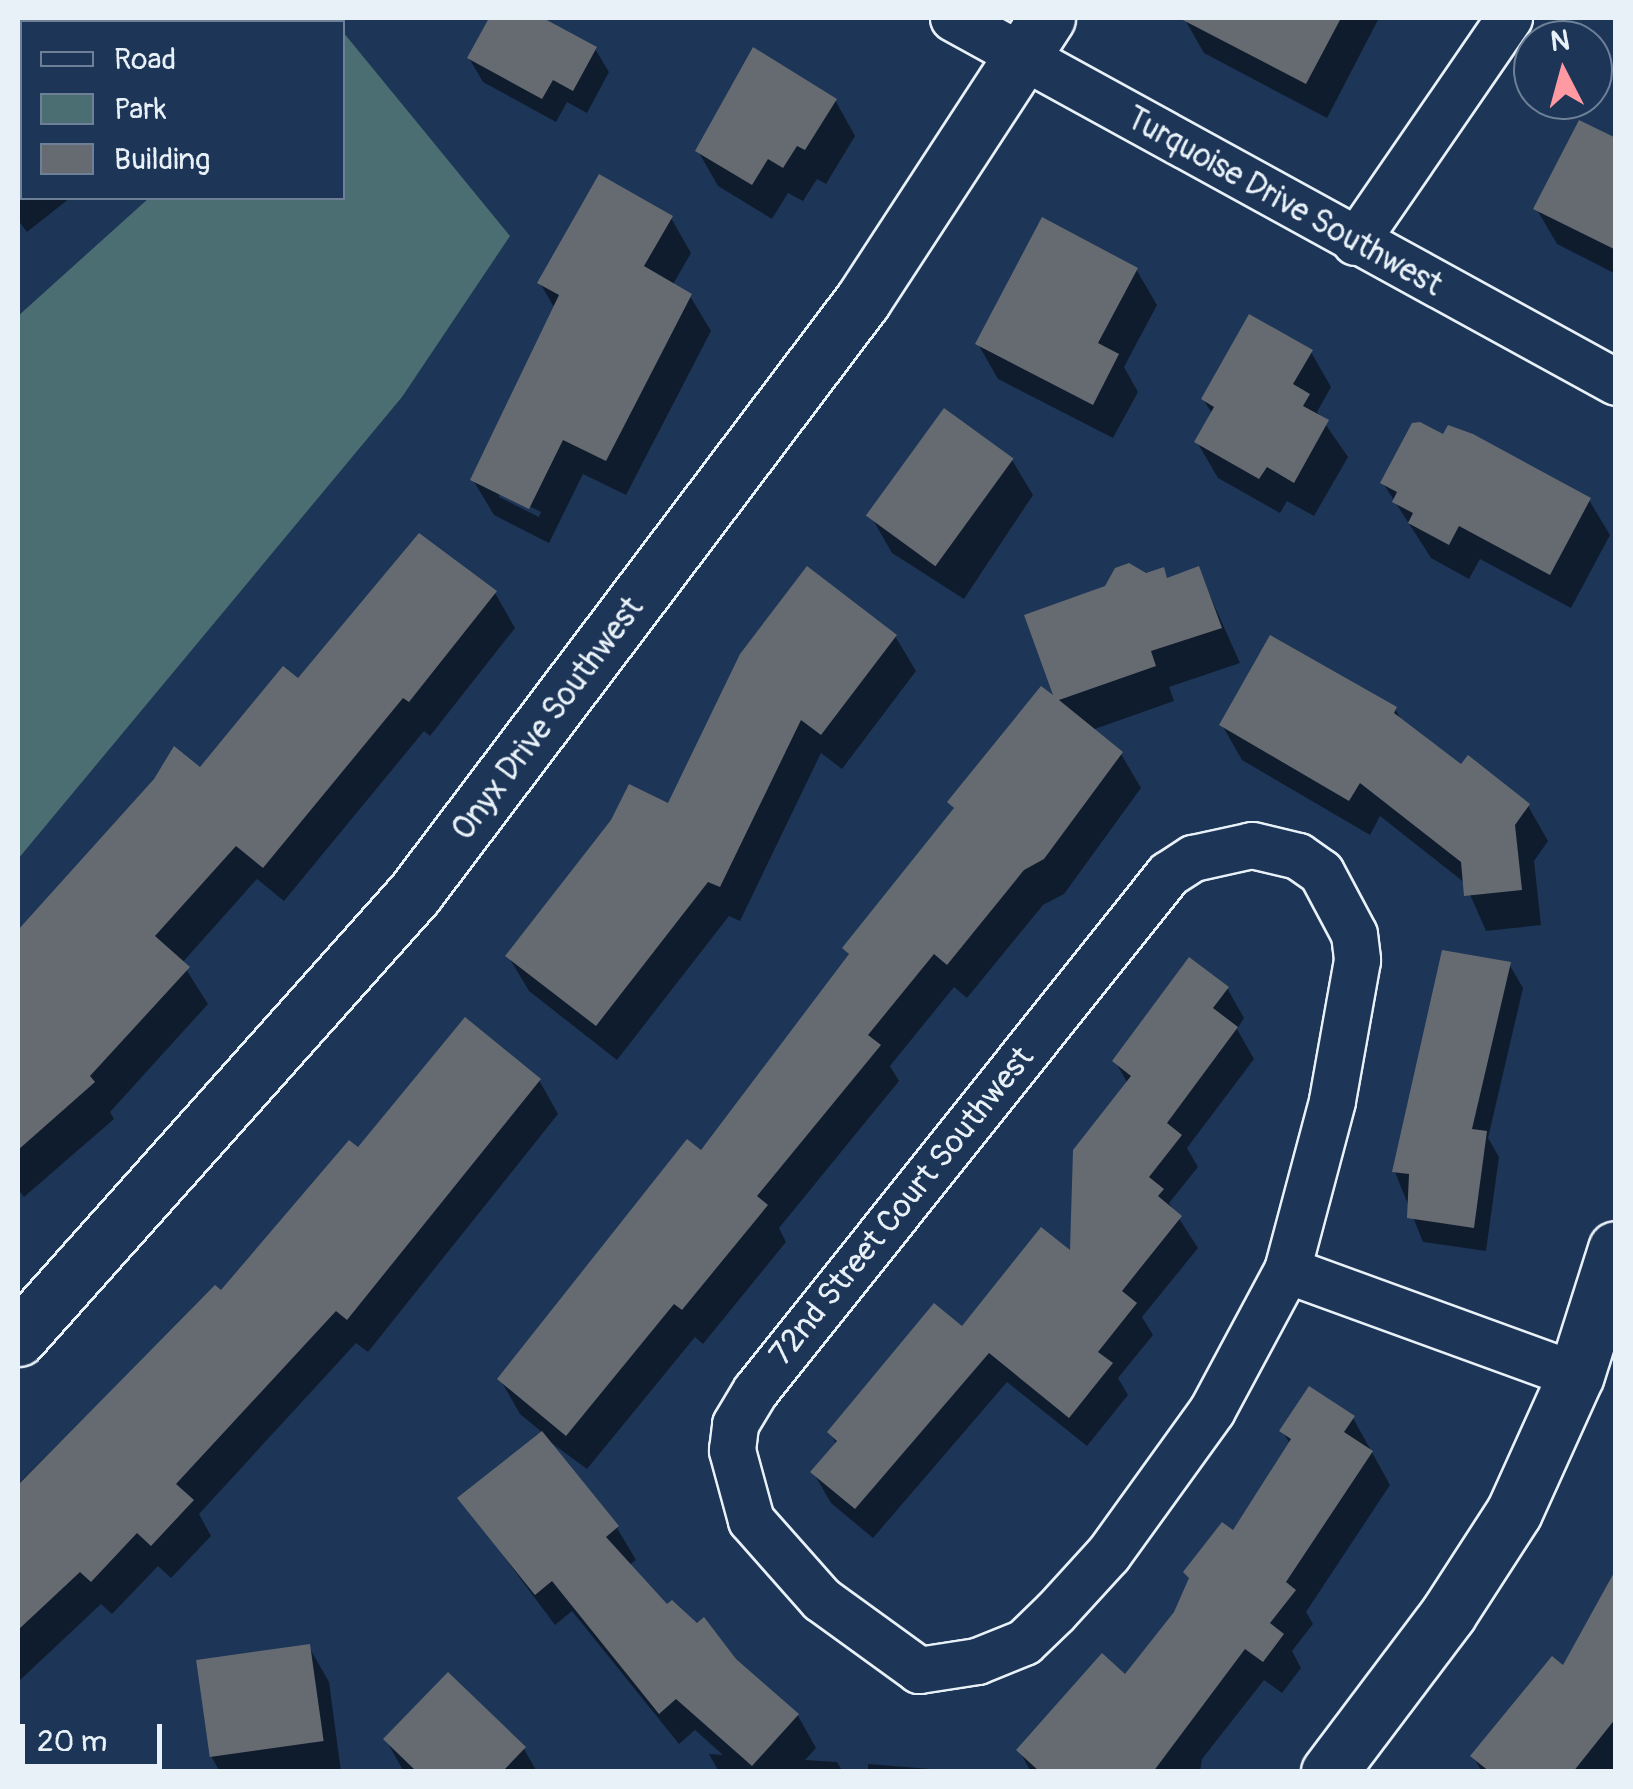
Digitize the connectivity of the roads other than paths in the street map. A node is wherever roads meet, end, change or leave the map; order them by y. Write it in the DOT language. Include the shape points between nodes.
graph roads {
  1 [pos="954,18"];
  2 [pos="1509,18"];
  3 [pos="1036,38"];
  4 [pos="1355,242"];
  5 [pos="1616,382"];
  6 [pos="1616,1249"];
  7 [pos="1287,1270"];
  8 [pos="18,1338"];
  9 [pos="1576,1375"];
  10 [pos="1329,1772"];
  1 -- 3 [label="street, Turquoise Drive Southwest"];
  2 -- 4 [label="street"];
  3 -- 4 [label="street, Turquoise Drive Southwest"];
  3 -- 8 [label="street, Onyx Drive Southwest" via="738,470 415,893"];
  4 -- 5 [label="street, Turquoise Drive Southwest"];
  6 -- 9 [label="street"];
  7 -- 7 [label="street, 72nd Street Court Southwest" via="1332,1101 1355,947 1320,872 1281,850 1234,846 1192,858 1168,874 755,1391 736,1424 732,1450 751,1520 822,1600 903,1663 919,1670 976,1661 1024,1642 1108,1554 1201,1426"];
  7 -- 9 [label="street"];
  9 -- 10 [label="street" via="1514,1512 1448,1614"];
}
